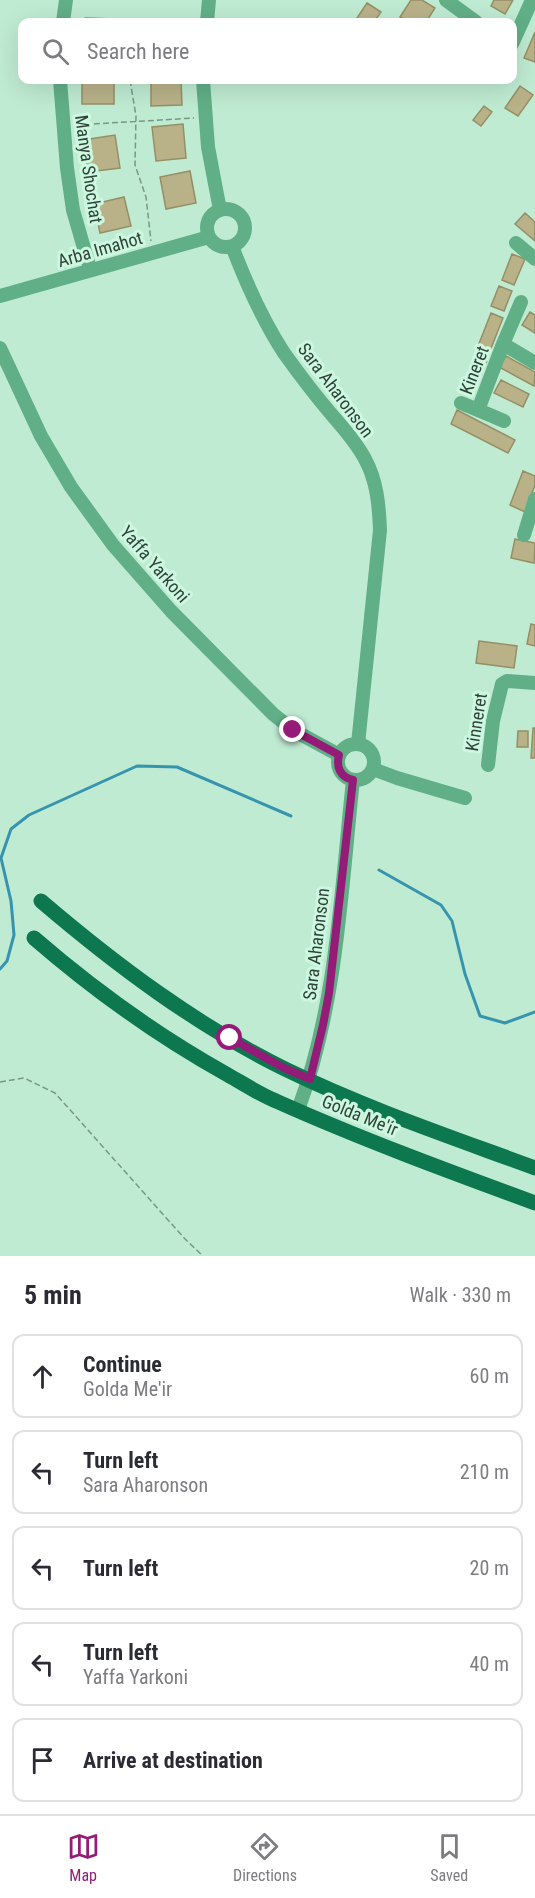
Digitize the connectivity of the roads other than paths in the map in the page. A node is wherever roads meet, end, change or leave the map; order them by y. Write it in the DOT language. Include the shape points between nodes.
graph roads {
  1 [pos="66,0"];
  2 [pos="209,0"];
  3 [pos="446,0"];
  4 [pos="532,0"];
  5 [pos="64,18"];
  6 [pos="207,18"];
  7 [pos="471,18"];
  8 [pos="517,35"];
  9 [pos="60,84"];
  10 [pos="203,84"];
  11 [pos="220,210"];
  12 [pos="208,233"];
  13 [pos="516,243"];
  14 [pos="232,246"];
  15 [pos="535,259"];
  16 [pos="88,262"];
  17 [pos="0,287"];
  18 [pos="0,296"];
  19 [pos="521,302"];
  20 [pos="503,344"];
  21 [pos="0,348"];
  22 [pos="535,363"];
  23 [pos="461,403"];
  24 [pos="478,410"];
  25 [pos="504,422"];
  26 [pos="535,499"];
  27 [pos="524,535"];
  28 [pos="535,683"];
  29 [pos="358,744"];
  30 [pos="339,755"];
  31 [pos="488,765"];
  32 [pos="373,769"];
  33 [pos="353,780"];
  34 [pos="465,798"];
  35 [pos="41,901"];
  36 [pos="34,938"];
  37 [pos="310,1079"];
  38 [pos="298,1110"];
  39 [pos="535,1168"];
  40 [pos="535,1203"];
  1 -- 5 [label="street"];
  2 -- 6 [label="street"];
  3 -- 7 [label="street"];
  4 -- 8 [label="street"];
  9 -- 16 [label="street, Manya Shochat" via="66,168"];
  10 -- 11 [label="street" via="208,147"];
  11 -- 12 [label="street" via="208,221"];
  11 -- 14 [label="street" via="233,211 243,221 243,235"];
  12 -- 14 [label="street" via="219,246"];
  12 -- 16 [label="street, Arba Imahot"];
  12 -- 18 [label="street, Arba Imahot"];
  13 -- 15 [label="street"];
  14 -- 29 [label="street, Sara Aharonson" via="249,289 284,353 351,436 375,484 380,530"];
  16 -- 17 [label="street, Arba Imahot"];
  19 -- 20 [label="street, Kineret"];
  20 -- 22 [label="street, Kineret"];
  20 -- 24 [label="street, Kineret"];
  21 -- 30 [label="street, Yaffa Yarkoni" via="41,436 71,487 120,554 273,714 293,730"];
  23 -- 24 [label="street, Kineret"];
  24 -- 25 [label="street, Kineret"];
  26 -- 27 [label="street"];
  28 -- 31 [label="street, Kinneret" via="502,684"];
  29 -- 30 [label="street" via="349,745"];
  29 -- 32 [label="street" via="373,755"];
  30 -- 33 [label="street" via="339,769"];
  32 -- 33 [label="street" via="363,779"];
  32 -- 34 [label="street"];
  33 -- 37 [label="street, Sara Aharonson" via="329,993"];
  35 -- 37 [label="main road, Golda Me'ir" via="154,990 230,1038"];
  36 -- 38 [label="main road, Golda Me'ir" via="100,992 176,1044 274,1101"];
  37 -- 38 [label="street, Sara Aharonson"];
  37 -- 39 [label="main road, Golda Me'ir"];
  38 -- 40 [label="main road, Golda Me'ir"];
}
